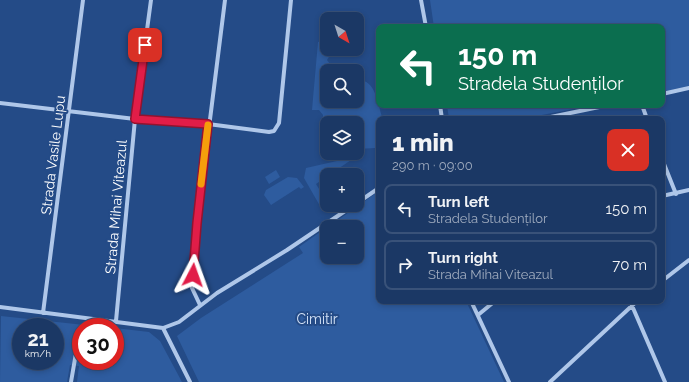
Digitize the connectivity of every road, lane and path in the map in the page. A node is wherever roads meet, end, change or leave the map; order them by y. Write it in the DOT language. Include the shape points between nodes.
graph roads {
  1 [pos="83,0"];
  2 [pos="151,0"];
  3 [pos="225,0"];
  4 [pos="291,0"];
  5 [pos="421,0"];
  6 [pos="425,24"];
  7 [pos="689,88"];
  8 [pos="665,93"];
  9 [pos="0,103"];
  10 [pos="596,108"];
  11 [pos="70,110"];
  12 [pos="562,116"];
  13 [pos="135,119"];
  14 [pos="208,124"];
  15 [pos="665,166"];
  16 [pos="376,190"];
  17 [pos="689,190"];
  18 [pos="676,194"];
  19 [pos="665,196"];
  20 [pos="364,198"];
  21 [pos="343,212"];
  22 [pos="689,260"];
  23 [pos="665,279"];
  24 [pos="472,304"];
  25 [pos="491,304"];
  26 [pos="630,304"];
  27 [pos="631,304"];
  28 [pos="200,305"];
  29 [pos="0,307"];
  30 [pos="43,313"];
  31 [pos="478,315"];
  32 [pos="89,318"];
  33 [pos="116,318"];
  34 [pos="124,322"];
  35 [pos="163,328"];
  36 [pos="73,370"];
  37 [pos="71,382"];
  38 [pos="190,382"];
  39 [pos="509,382"];
  40 [pos="550,382"];
  41 [pos="665,382"];
  1 -- 11 [label="street, Strada Vasile Lupu"];
  2 -- 13 [label="street, Strada Mihai Viteazul"];
  3 -- 14 [label="street"];
  4 -- 14 [label="street" via="279,123 274,131"];
  5 -- 6 [label="street"];
  7 -- 8 [label="street"];
  9 -- 11 [label="street"];
  10 -- 12 [label="street"];
  11 -- 13 [label="street"];
  11 -- 30 [label="street, Strada Vasile Lupu"];
  13 -- 14 [label="street"];
  13 -- 33 [label="street, Strada Mihai Viteazul"];
  14 -- 28 [label="street" via="192,288"];
  15 -- 18 [label="street"];
  16 -- 20 [label="street"];
  17 -- 18 [label="street"];
  18 -- 19 [label="street"];
  21 -- 28 [label="street"];
  22 -- 23 [label="street"];
  24 -- 31 [label="street"];
  25 -- 31 [label="street"];
  26 -- 40 [label="street"];
  27 -- 41 [label="street"];
  28 -- 35 [label="street" via="179,322"];
  29 -- 30 [label="street"];
  30 -- 32 [label="street"];
  31 -- 39 [label="street"];
  34 -- 35 [label="street"];
  35 -- 38 [label="street"];
  36 -- 37 [label="street"];
}
